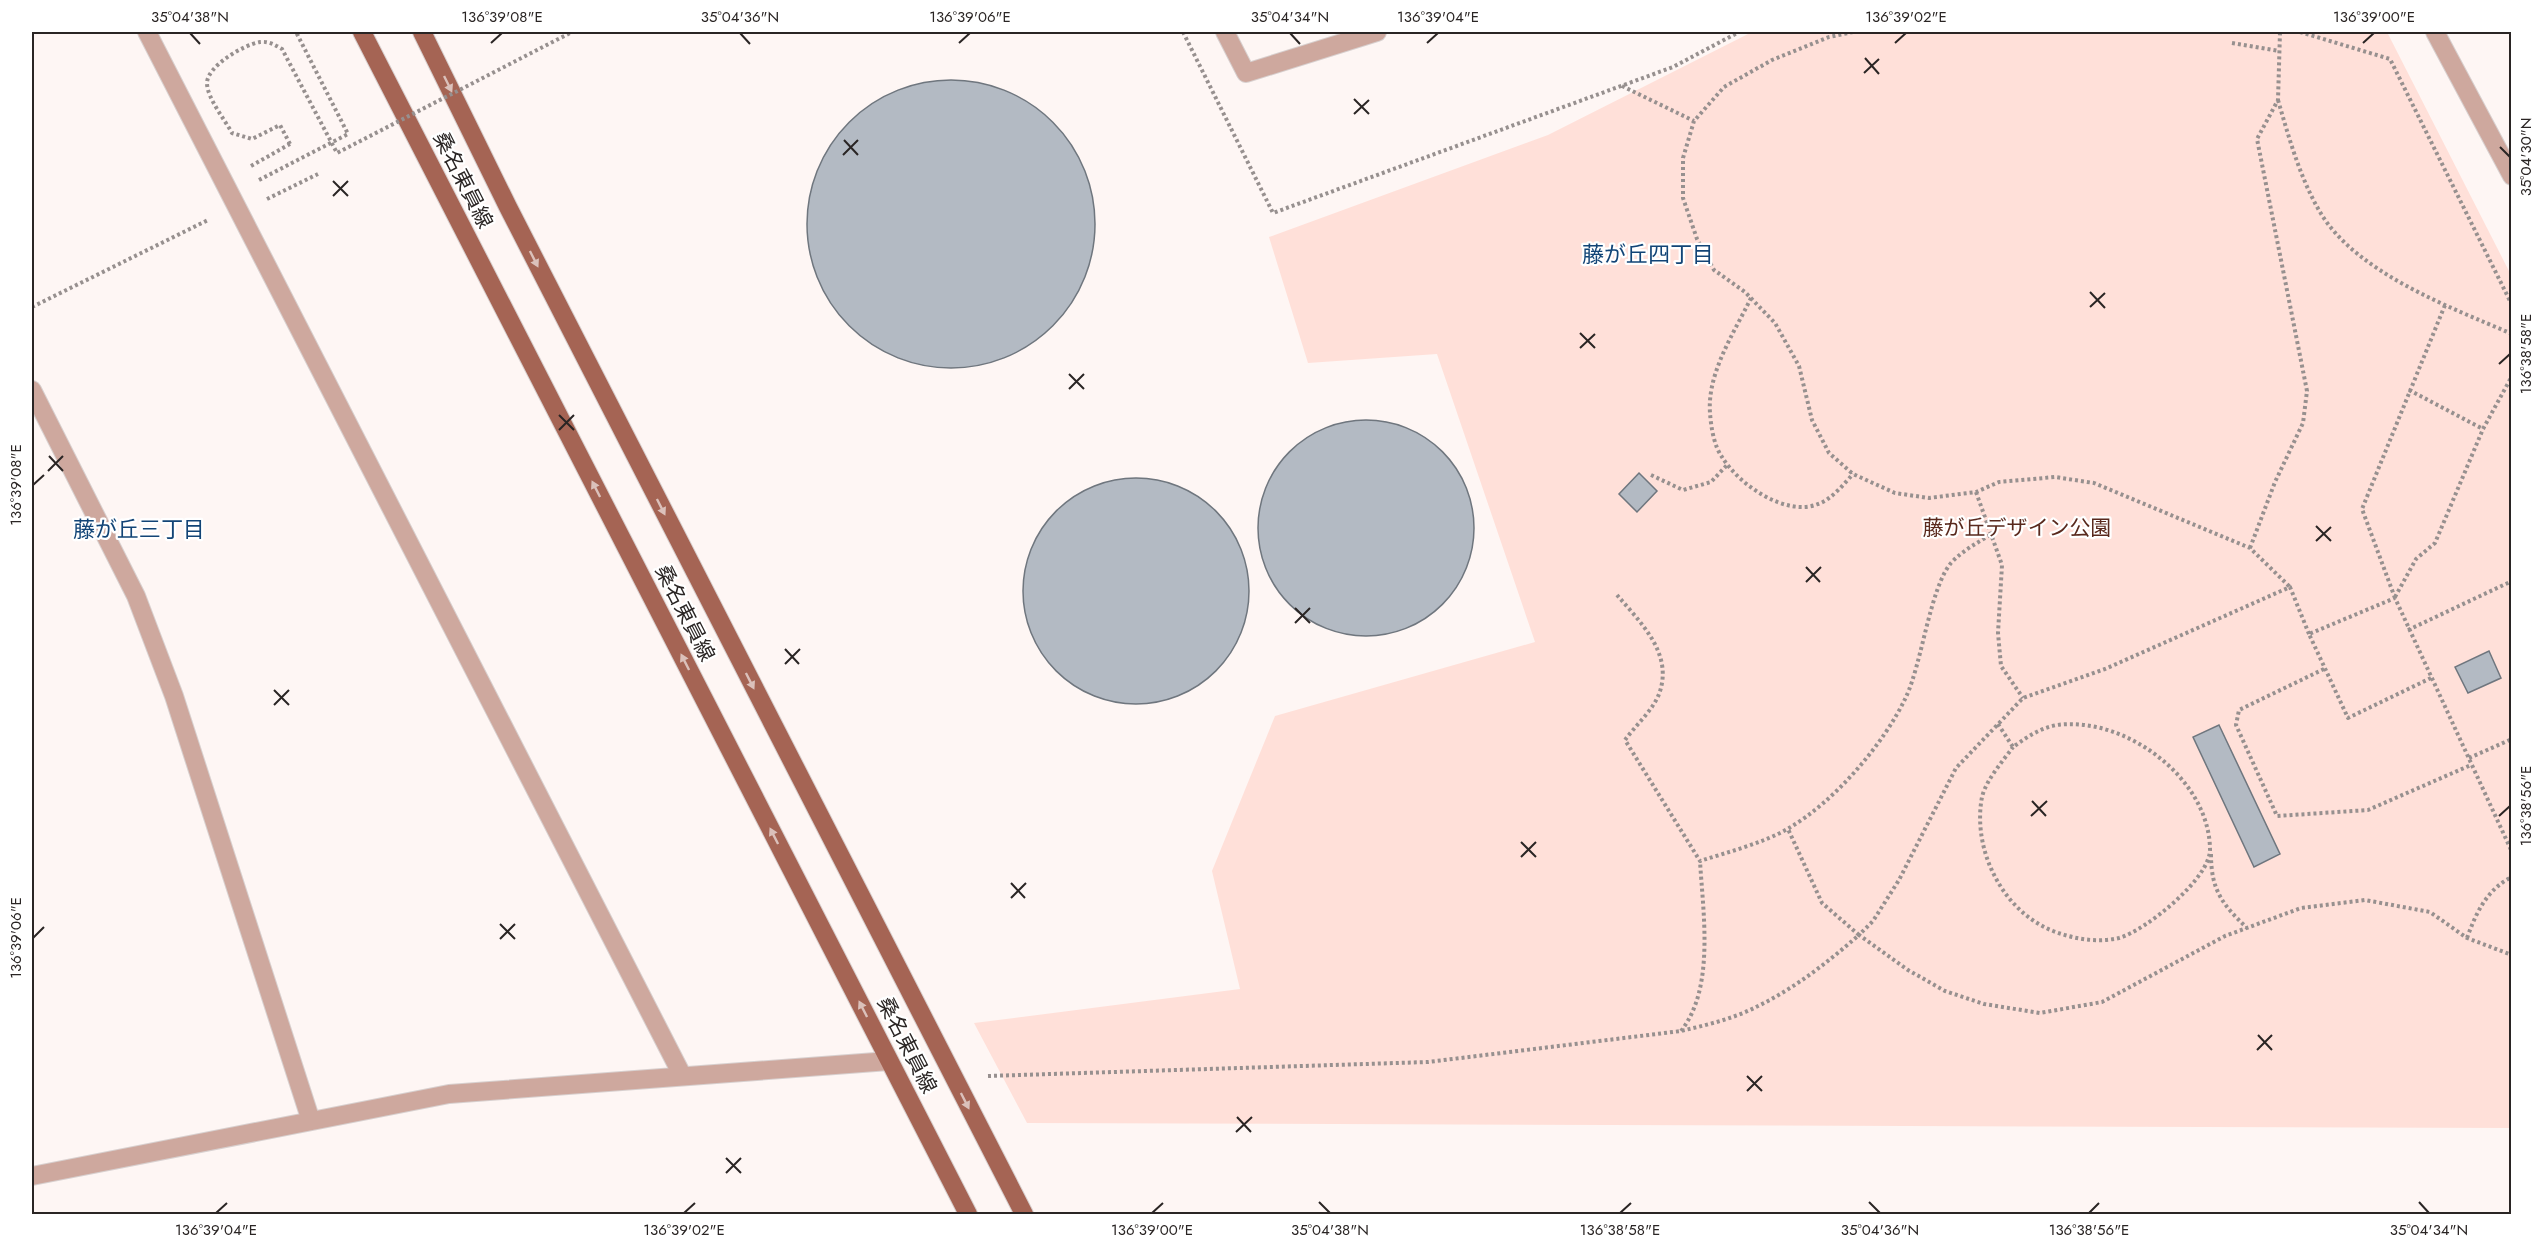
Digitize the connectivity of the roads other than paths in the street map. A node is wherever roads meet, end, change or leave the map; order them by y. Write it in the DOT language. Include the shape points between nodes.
graph roads {
  1 [pos="147,32"];
  2 [pos="362,32"];
  3 [pos="422,32"];
  4 [pos="1225,32"];
  5 [pos="1377,32"];
  6 [pos="2435,32"];
  7 [pos="2511,176"];
  8 [pos="32,390"];
  9 [pos="890,1061"];
  10 [pos="682,1075"];
  11 [pos="311,1121"];
  12 [pos="32,1176"];
  13 [pos="968,1215"];
  14 [pos="1024,1215"];
  1 -- 10 [label="street"];
  9 -- 2 [label="main road, 桑名東員線, one-way"];
  3 -- 14 [label="main road, 桑名東員線, one-way"];
  4 -- 5 [label="street" via="1246,73"];
  6 -- 7 [label="street"];
  8 -- 11 [label="street" via="136,596 170,685"];
  9 -- 10 [label="street"];
  9 -- 13 [label="main road, 桑名東員線"];
  10 -- 11 [label="street" via="449,1094"];
  11 -- 12 [label="street"];
}
